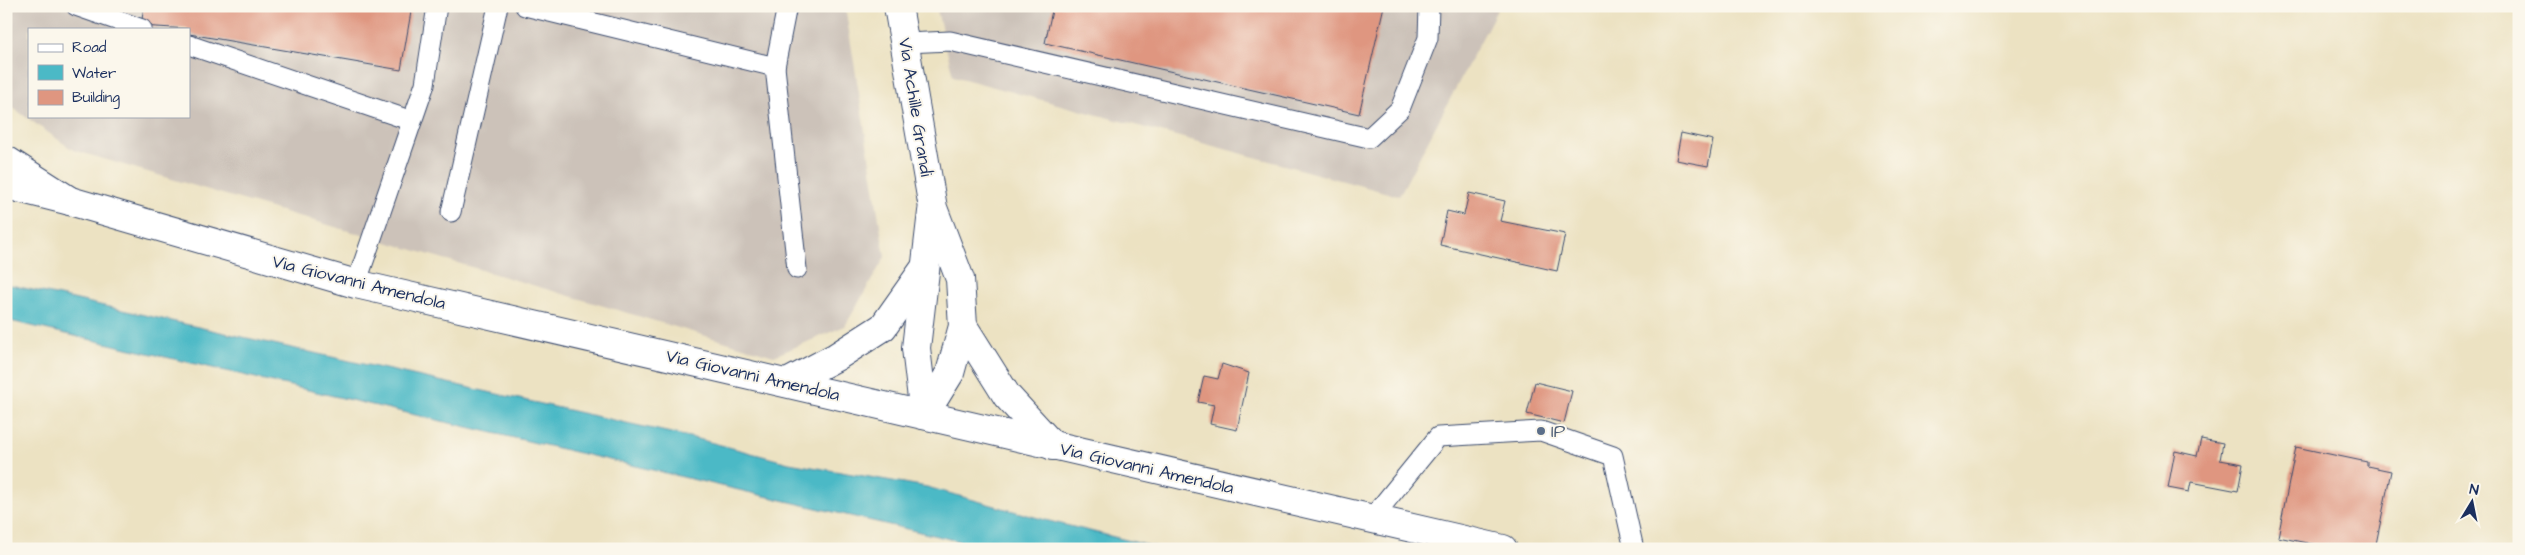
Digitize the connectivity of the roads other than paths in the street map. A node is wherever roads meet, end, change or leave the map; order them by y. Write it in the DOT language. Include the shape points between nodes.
graph roads {
  1 [pos="76,6"];
  2 [pos="437,6"];
  3 [pos="498,6"];
  4 [pos="525,6"];
  5 [pos="787,6"];
  6 [pos="898,6"];
  7 [pos="1429,6"];
  8 [pos="139,28"];
  9 [pos="906,43"];
  10 [pos="190,45"];
  11 [pos="775,67"];
  12 [pos="412,121"];
  13 [pos="6,160"];
  14 [pos="6,186"];
  15 [pos="70,201"];
  16 [pos="933,208"];
  17 [pos="451,212"];
  18 [pos="925,268"];
  19 [pos="797,269"];
  20 [pos="356,284"];
  21 [pos="963,326"];
  22 [pos="787,383"];
  23 [pos="924,415"];
  24 [pos="1053,446"];
  25 [pos="1372,518"];
  26 [pos="1503,549"];
  27 [pos="1634,549"];
  1 -- 8 [label="lane"];
  2 -- 12 [label="lane" via="424,84"];
  3 -- 17 [label="lane"];
  4 -- 11 [label="lane"];
  5 -- 11 [label="lane"];
  6 -- 9 [label="main road, Via Achille Grandi"];
  7 -- 9 [label="lane" via="1428,38 1400,109 1369,138 950,41"];
  9 -- 16 [label="main road, Via Achille Grandi"];
  10 -- 12 [label="lane"];
  11 -- 19 [label="lane"];
  12 -- 20 [label="lane"];
  13 -- 15 [label="main road"];
  14 -- 15 [label="main road, Via Giovanni Amendola"];
  15 -- 20 [label="main road, Via Giovanni Amendola"];
  16 -- 18 [label="main road, Via Achille Grandi"];
  16 -- 21 [label="main road, Via Achille Grandi" via="960,279"];
  18 -- 22 [label="main road, Via Achille Grandi" via="883,327"];
  18 -- 23 [label="main road, Via Achille Grandi" via="916,348"];
  20 -- 22 [label="main road, Via Giovanni Amendola"];
  21 -- 23 [label="main road, Via Achille Grandi" via="950,373"];
  21 -- 24 [label="main road, Via Achille Grandi" via="1008,396"];
  22 -- 23 [label="main road, Via Giovanni Amendola"];
  23 -- 24 [label="main road, Via Giovanni Amendola"];
  24 -- 25 [label="main road, Via Giovanni Amendola"];
  25 -- 26 [label="main road, Via Giovanni Amendola"];
  25 -- 27 [label="lane" via="1438,437 1541,431 1613,456"];
}
